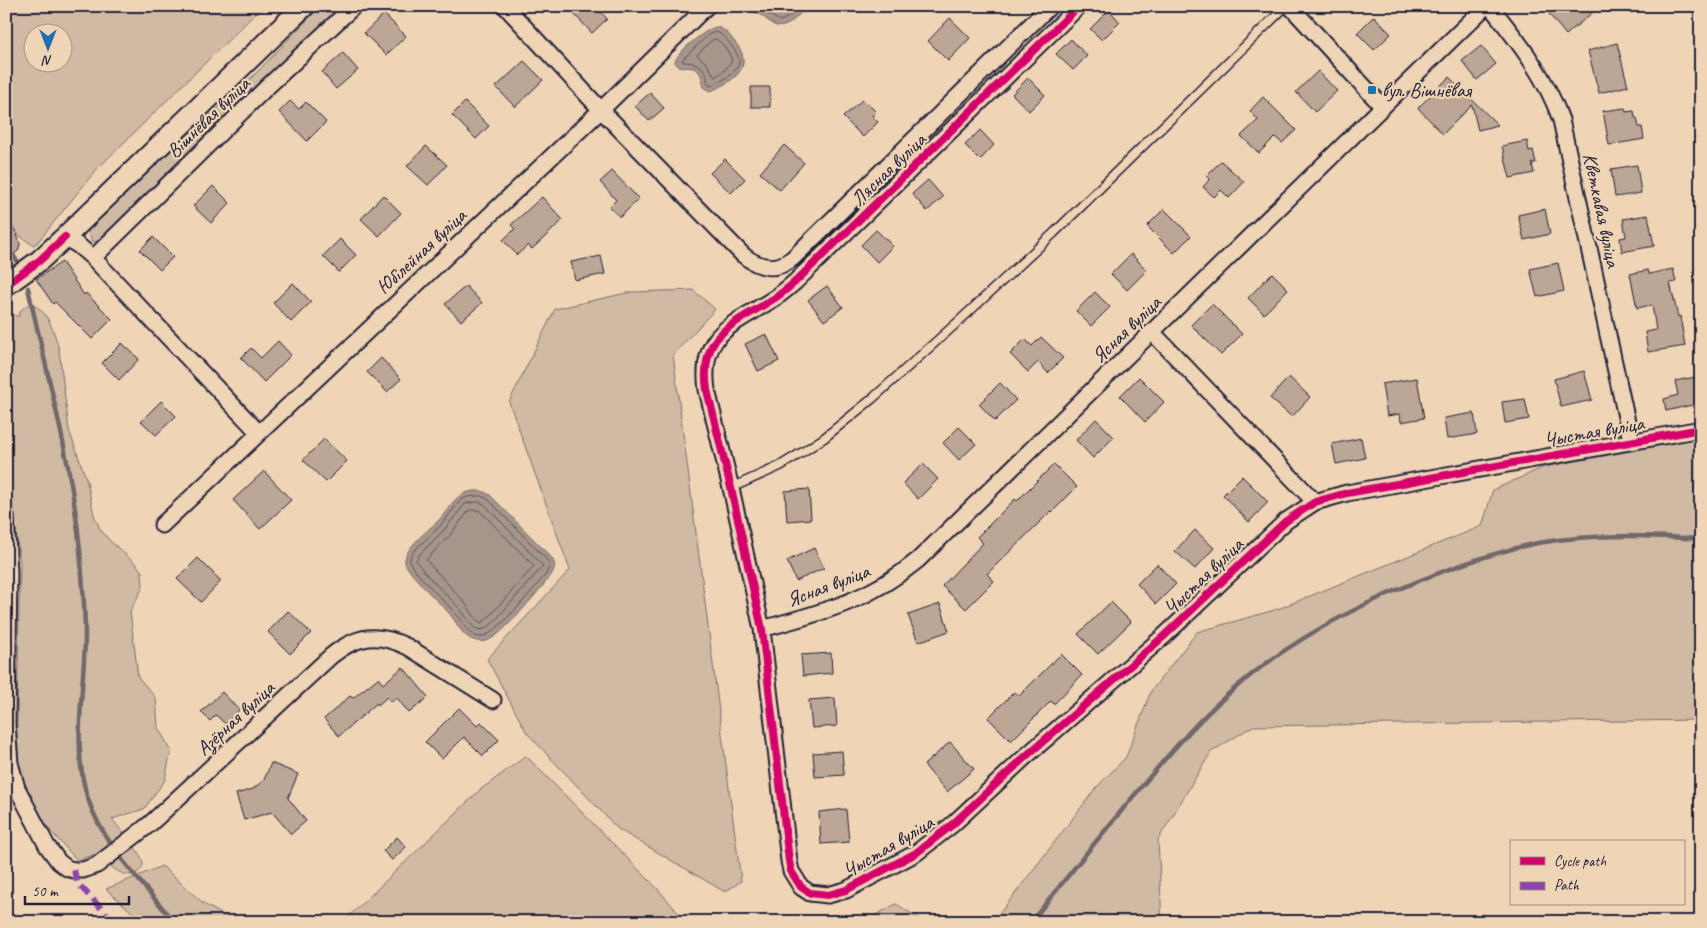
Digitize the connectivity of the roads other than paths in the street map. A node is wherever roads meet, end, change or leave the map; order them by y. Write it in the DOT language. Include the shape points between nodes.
graph roads {
  1 [pos="304,6"];
  2 [pos="354,6"];
  3 [pos="505,6"];
  4 [pos="707,6"];
  5 [pos="1050,6"];
  6 [pos="1079,6"];
  7 [pos="1288,6"];
  8 [pos="1486,6"];
  9 [pos="1490,6"];
  10 [pos="1382,106"];
  11 [pos="601,110"];
  12 [pos="65,238"];
  13 [pos="92,258"];
  14 [pos="6,285"];
  15 [pos="1152,332"];
  16 [pos="1701,429"];
  17 [pos="259,433"];
  18 [pos="1632,440"];
  19 [pos="731,488"];
  20 [pos="1315,502"];
  21 [pos="6,516"];
  22 [pos="162,525"];
  23 [pos="762,629"];
  24 [pos="493,700"];
  1 -- 12 [label="street"];
  2 -- 13 [label="street, Вішнёвая вуліца"];
  3 -- 11 [label="street, Лясная вуліца"];
  4 -- 11 [label="street, Юбілейная вуліца"];
  5 -- 11 [label="street, Лясная вуліца" via="793,258 781,266 765,267 743,255"];
  6 -- 19 [label="street, Лясная вуліца" via="795,282 719,334 709,355 705,378"];
  7 -- 10 [label="street"];
  7 -- 19 [label="lane" via="1054,233 872,399 801,453"];
  8 -- 10 [label="street, Ясная вуліца"];
  9 -- 18 [label="street, Кветкавая вуліца" via="1538,70 1561,120"];
  10 -- 15 [label="street, Ясная вуліца"];
  11 -- 17 [label="street, Юбілейная вуліца"];
  12 -- 13 [label="street"];
  12 -- 14 [label="street"];
  13 -- 17 [label="street"];
  15 -- 20 [label="street"];
  15 -- 23 [label="street, Ясная вуліца" via="905,570 880,588 848,603"];
  16 -- 18 [label="street, Чыстая вуліца"];
  17 -- 22 [label="street, Юбілейная вуліца"];
  18 -- 20 [label="street, Чыстая вуліца" via="1347,493"];
  19 -- 23 [label="street"];
  20 -- 23 [label="street, Чыстая вуліца" via="1278,528 1164,636 1024,757 953,824 905,859 837,894 810,892 801,887 791,871"];
  21 -- 24 [label="street, Азёрная вуліца" via="8,738 13,776 47,846 66,868 83,870 103,861 151,823 332,656 357,640 384,638 396,641"];
}
